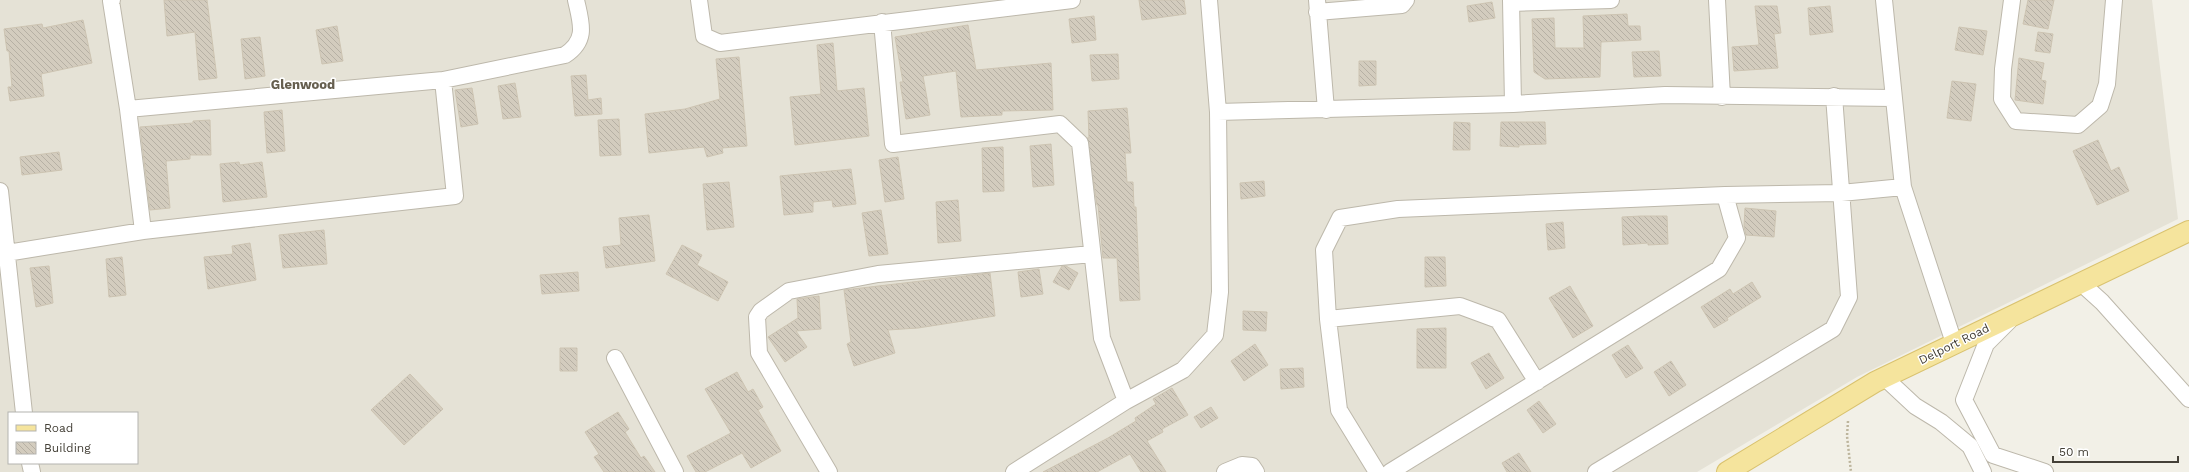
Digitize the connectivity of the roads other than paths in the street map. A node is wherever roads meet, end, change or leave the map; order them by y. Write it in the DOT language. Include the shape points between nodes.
graph roads {
  1 [pos="112,0"];
  2 [pos="576,0"];
  3 [pos="699,0"];
  4 [pos="1072,0"];
  5 [pos="1209,0"];
  6 [pos="1406,0"];
  7 [pos="1611,0"];
  8 [pos="1717,0"];
  9 [pos="1884,0"];
  10 [pos="2012,0"];
  11 [pos="2114,0"];
  12 [pos="1511,2"];
  13 [pos="1317,6"];
  14 [pos="882,22"];
  15 [pos="443,80"];
  16 [pos="1834,96"];
  17 [pos="1722,97"];
  18 [pos="1893,98"];
  19 [pos="1513,104"];
  20 [pos="128,109"];
  21 [pos="1326,110"];
  22 [pos="1218,112"];
  23 [pos="1903,187"];
  24 [pos="0,191"];
  25 [pos="1841,193"];
  26 [pos="1725,195"];
  27 [pos="143,231"];
  28 [pos="2189,231"];
  29 [pos="4,254"];
  30 [pos="1092,254"];
  31 [pos="2081,283"];
  32 [pos="2016,314"];
  33 [pos="1328,319"];
  34 [pos="1954,343"];
  35 [pos="615,358"];
  36 [pos="1885,378"];
  37 [pos="1537,382"];
  38 [pos="2189,399"];
  39 [pos="1126,401"];
  40 [pos="24,412"];
  41 [pos="1022,470"];
  42 [pos="675,472"];
  43 [pos="829,472"];
  44 [pos="1225,472"];
  45 [pos="1256,472"];
  46 [pos="1377,472"];
  47 [pos="1390,472"];
  48 [pos="1596,472"];
  49 [pos="1727,472"];
  50 [pos="1983,472"];
  51 [pos="2045,472"];
  1 -- 20 [label="street"];
  2 -- 15 [label="street" via="582,28 576,48 565,55"];
  3 -- 14 [label="street" via="704,36 720,43"];
  4 -- 14 [label="street"];
  5 -- 22 [label="street"];
  6 -- 13 [label="street" via="1402,5"];
  7 -- 12 [label="street"];
  8 -- 17 [label="street"];
  9 -- 18 [label="street"];
  10 -- 11 [label="street" via="2003,69 2002,99 2016,121 2078,125 2100,106 2107,84"];
  12 -- 19 [label="street"];
  13 -- 21 [label="street"];
  14 -- 30 [label="street" via="893,144 1060,124 1080,143"];
  15 -- 20 [label="street"];
  15 -- 27 [label="street" via="455,196"];
  16 -- 17 [label="street"];
  16 -- 18 [label="street"];
  16 -- 25 [label="street"];
  17 -- 19 [label="street" via="1665,95"];
  18 -- 23 [label="street"];
  19 -- 21 [label="street"];
  20 -- 27 [label="street"];
  21 -- 22 [label="street"];
  22 -- 39 [label="street" via="1220,292 1215,335 1183,370"];
  23 -- 25 [label="street"];
  23 -- 34 [label="street"];
  24 -- 29 [label="street"];
  25 -- 26 [label="street"];
  25 -- 48 [label="street" via="1849,297 1833,329"];
  26 -- 33 [label="street" via="1398,209 1340,218 1324,250"];
  26 -- 37 [label="street" via="1736,238 1720,270"];
  27 -- 29 [label="street"];
  28 -- 31 [label="main road, Delport Road"];
  29 -- 40 [label="street"];
  30 -- 39 [label="street" via="1102,338"];
  30 -- 43 [label="street" via="878,274 789,291 761,311 757,317 759,352"];
  31 -- 32 [label="main road, Delport Road"];
  31 -- 38 [label="street" via="2102,302"];
  32 -- 34 [label="main road, Delport Road"];
  32 -- 51 [label="street" via="1986,344 1964,400 1993,455"];
  33 -- 37 [label="street" via="1460,306 1498,320"];
  33 -- 46 [label="street" via="1339,410"];
  34 -- 36 [label="main road, Delport Road"];
  35 -- 42 [label="street"];
  36 -- 49 [label="main road, Delport Road"];
  36 -- 50 [label="street" via="1914,406 1941,422 1970,446"];
  37 -- 47 [label="street"];
  39 -- 41 [label="street"];
  44 -- 45 [label="street" via="1242,465 1252,466"];
}
